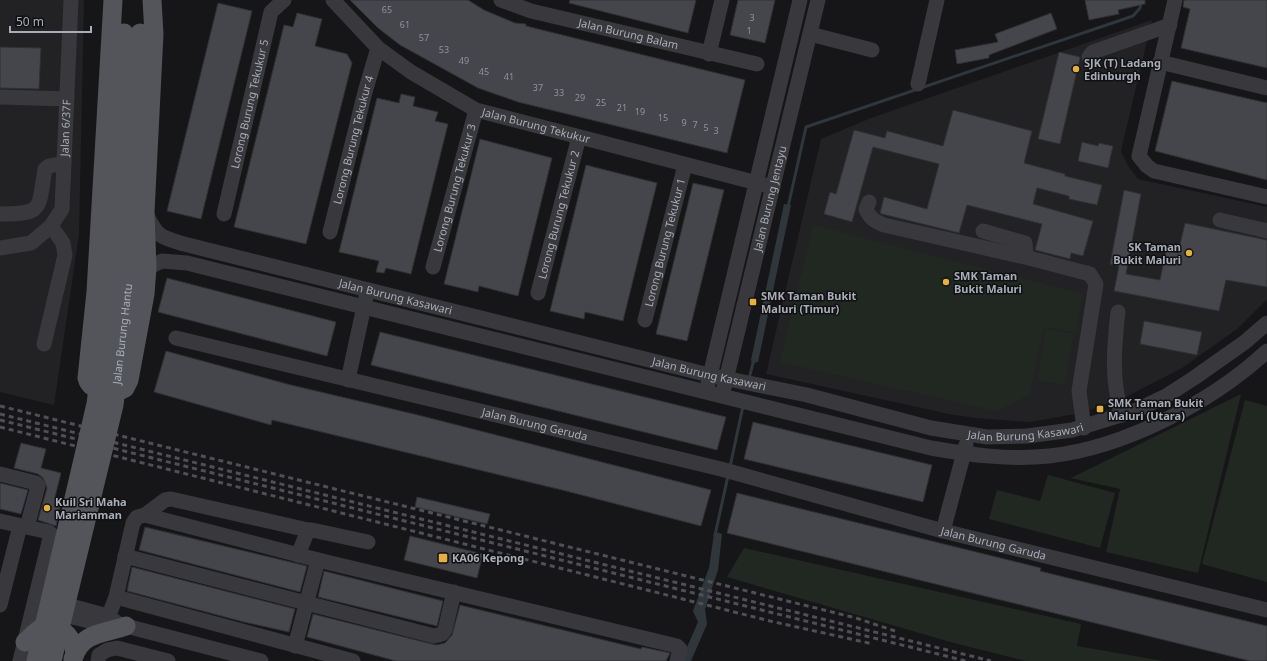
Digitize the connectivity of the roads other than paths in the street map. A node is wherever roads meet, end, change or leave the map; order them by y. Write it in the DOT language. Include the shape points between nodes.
graph roads {
  1 [pos="71,0"];
  2 [pos="113,0"];
  3 [pos="125,0"];
  4 [pos="142,0"];
  5 [pos="152,0"];
  6 [pos="284,0"];
  7 [pos="332,0"];
  8 [pos="501,0"];
  9 [pos="722,0"];
  10 [pos="800,0"];
  11 [pos="818,0"];
  12 [pos="937,0"];
  13 [pos="1175,0"];
  14 [pos="1170,25"];
  15 [pos="132,33"];
  16 [pos="810,34"];
  17 [pos="378,48"];
  18 [pos="872,50"];
  19 [pos="709,54"];
  20 [pos="1089,58"];
  21 [pos="1160,62"];
  22 [pos="757,64"];
  23 [pos="918,84"];
  24 [pos="1267,88"];
  25 [pos="0,97"];
  26 [pos="67,99"];
  27 [pos="476,110"];
  28 [pos="579,137"];
  29 [pos="64,163"];
  30 [pos="685,165"];
  31 [pos="756,183"];
  32 [pos="773,187"];
  33 [pos="1267,197"];
  34 [pos="869,202"];
  35 [pos="146,212"];
  36 [pos="0,214"];
  37 [pos="224,214"];
  38 [pos="1220,220"];
  39 [pos="52,226"];
  40 [pos="983,231"];
  41 [pos="1267,231"];
  42 [pos="330,232"];
  43 [pos="0,248"];
  44 [pos="1029,258"];
  45 [pos="433,267"];
  46 [pos="147,268"];
  47 [pos="368,290"];
  48 [pos="538,293"];
  49 [pos="364,306"];
  50 [pos="1118,312"];
  51 [pos="645,320"];
  52 [pos="1267,323"];
  53 [pos="176,338"];
  54 [pos="44,344"];
  55 [pos="1267,352"];
  56 [pos="709,375"];
  57 [pos="348,380"];
  58 [pos="733,380"];
  59 [pos="706,393"];
  60 [pos="730,399"];
  61 [pos="1122,414"];
  62 [pos="1084,428"];
  63 [pos="968,435"];
  64 [pos="963,454"];
  65 [pos="721,469"];
  66 [pos="0,474"];
  67 [pos="145,515"];
  68 [pos="0,521"];
  69 [pos="24,526"];
  70 [pos="308,530"];
  71 [pos="943,531"];
  72 [pos="368,542"];
  73 [pos="298,555"];
  74 [pos="125,556"];
  75 [pos="318,560"];
  76 [pos="454,592"];
  77 [pos="36,602"];
  78 [pos="307,602"];
  79 [pos="0,605"];
  80 [pos="1267,610"];
  81 [pos="114,615"];
  82 [pos="25,642"];
  83 [pos="295,646"];
  84 [pos="74,656"];
  85 [pos="99,658"];
  86 [pos="148,658"];
  87 [pos="20,661"];
  88 [pos="36,661"];
  89 [pos="52,661"];
  90 [pos="168,661"];
  91 [pos="261,661"];
  92 [pos="353,661"];
  93 [pos="676,661"];
  1 -- 26 [label="street, Jalan 6/37F"];
  2 -- 46 [label="main road" via="96,292 87,378 92,388 119,392 125,388 129,380 145,294"];
  3 -- 15 [label="main road, Jalan Burung Hantu"];
  4 -- 15 [label="main road, Jalan Burung Hantu"];
  5 -- 35 [label="main road" via="154,34"];
  6 -- 37 [label="street, Lorong Burung Tekukur 5" via="271,12"];
  7 -- 17 [label="street, Jalan Burung Tekukur"];
  8 -- 19 [label="street, Jalan Burung Balam" via="531,11"];
  9 -- 19 [label="street"];
  10 -- 31 [label="street, Jalan Burung Jentayu"];
  11 -- 16 [label="street, Jalan Burung Jentayu"];
  12 -- 23 [label="street"];
  13 -- 14 [label="street"];
  14 -- 20 [label="street" via="1093,52"];
  14 -- 21 [label="street"];
  15 -- 88 [label="main road, Jalan Burung Hantu, bridge" via="113,274 96,404"];
  15 -- 89 [label="main road, Jalan Burung Hantu, bridge" via="130,270 114,405"];
  16 -- 18 [label="street"];
  16 -- 32 [label="street, Jalan Burung Jentayu"];
  17 -- 27 [label="street, Jalan Burung Tekukur" via="411,72"];
  17 -- 42 [label="street, Lorong Burung Tekukur 4"];
  19 -- 22 [label="street, Jalan Burung Balam"];
  21 -- 24 [label="street"];
  21 -- 33 [label="street" via="1139,156 1154,171"];
  25 -- 26 [label="street"];
  26 -- 29 [label="street, Jalan 6/37F"];
  27 -- 28 [label="street, Jalan Burung Tekukur"];
  27 -- 45 [label="street, Lorong Burung Tekukur 3"];
  28 -- 30 [label="street, Jalan Burung Tekukur"];
  28 -- 48 [label="street, Lorong Burung Tekukur 2"];
  29 -- 36 [label="street" via="45,169 39,204 35,210 26,214"];
  29 -- 39 [label="street, Jalan 6/37F" via="62,209"];
  30 -- 31 [label="street, Jalan Burung Tekukur"];
  30 -- 51 [label="street, Lorong Burung Tekukur 1"];
  31 -- 32 [label="street, Jalan Burung Tekukur"];
  31 -- 56 [label="street, Jalan Burung Jentayu"];
  32 -- 58 [label="street, Jalan Burung Jentayu"];
  34 -- 44 [label="street" via="866,209 868,216 884,225"];
  35 -- 46 [label="main road"];
  35 -- 47 [label="street, Jalan Burung Kasawari" via="153,230 163,238"];
  38 -- 41 [label="street"];
  39 -- 43 [label="street, Jalan 6/37F" via="31,243"];
  39 -- 54 [label="street" via="63,243 65,255"];
  40 -- 44 [label="street" via="1025,243 1026,255"];
  44 -- 62 [label="street" via="1090,274 1096,284 1079,391"];
  46 -- 49 [label="street, Jalan Burung Kasawari" via="162,261 187,263"];
  47 -- 49 [label="street"];
  47 -- 56 [label="street, Jalan Burung Kasawari"];
  49 -- 57 [label="street"];
  49 -- 59 [label="street, Jalan Burung Kasawari"];
  50 -- 61 [label="street" via="1113,359 1117,399"];
  52 -- 61 [label="street, Jalan Burung Kasawari" via="1245,342 1180,388 1152,403"];
  53 -- 57 [label="street, Jalan Burung Geruda"];
  55 -- 64 [label="street, Jalan Burung Kasawari" via="1243,372 1195,404 1111,441 1049,456 999,457"];
  56 -- 58 [label="street, Jalan Burung Kasawari"];
  56 -- 59 [label="street, Jalan Burung Jentayu"];
  57 -- 65 [label="street, Jalan Burung Geruda"];
  58 -- 60 [label="street, Jalan Burung Jentayu"];
  58 -- 63 [label="street, Jalan Burung Kasawari"];
  59 -- 60 [label="street, Jalan Burung Kasawari"];
  60 -- 64 [label="street, Jalan Burung Kasawari"];
  61 -- 62 [label="street, Jalan Burung Kasawari"];
  62 -- 63 [label="street, Jalan Burung Kasawari" via="1007,438"];
  63 -- 64 [label="street"];
  64 -- 71 [label="street"];
  65 -- 71 [label="street, Jalan Burung Garuda"];
  66 -- 69 [label="street" via="36,483 38,486"];
  67 -- 70 [label="street" via="165,500 171,499"];
  67 -- 73 [label="street"];
  67 -- 74 [label="street" via="137,517 133,523"];
  68 -- 69 [label="street"];
  69 -- 77 [label="street" via="49,532 52,537"];
  69 -- 79 [label="street"];
  70 -- 72 [label="street"];
  70 -- 73 [label="street"];
  71 -- 80 [label="street, Jalan Burung Garuda"];
  73 -- 75 [label="street"];
  74 -- 78 [label="street"];
  74 -- 81 [label="street"];
  75 -- 76 [label="street"];
  75 -- 78 [label="street"];
  76 -- 78 [label="street" via="445,630 442,634 434,636"];
  76 -- 93 [label="street" via="677,646 680,649"];
  77 -- 81 [label="street"];
  77 -- 81 [label="street"];
  77 -- 82 [label="street"];
  78 -- 83 [label="street"];
  81 -- 83 [label="street"];
  81 -- 84 [label="main road" via="78,645"];
  81 -- 91 [label="street"];
  82 -- 84 [label="main road" via="40,629 62,629 73,643"];
  82 -- 87 [label="street"];
  83 -- 92 [label="street"];
  85 -- 86 [label="street" via="107,650 118,648"];
  86 -- 90 [label="street"];
}
